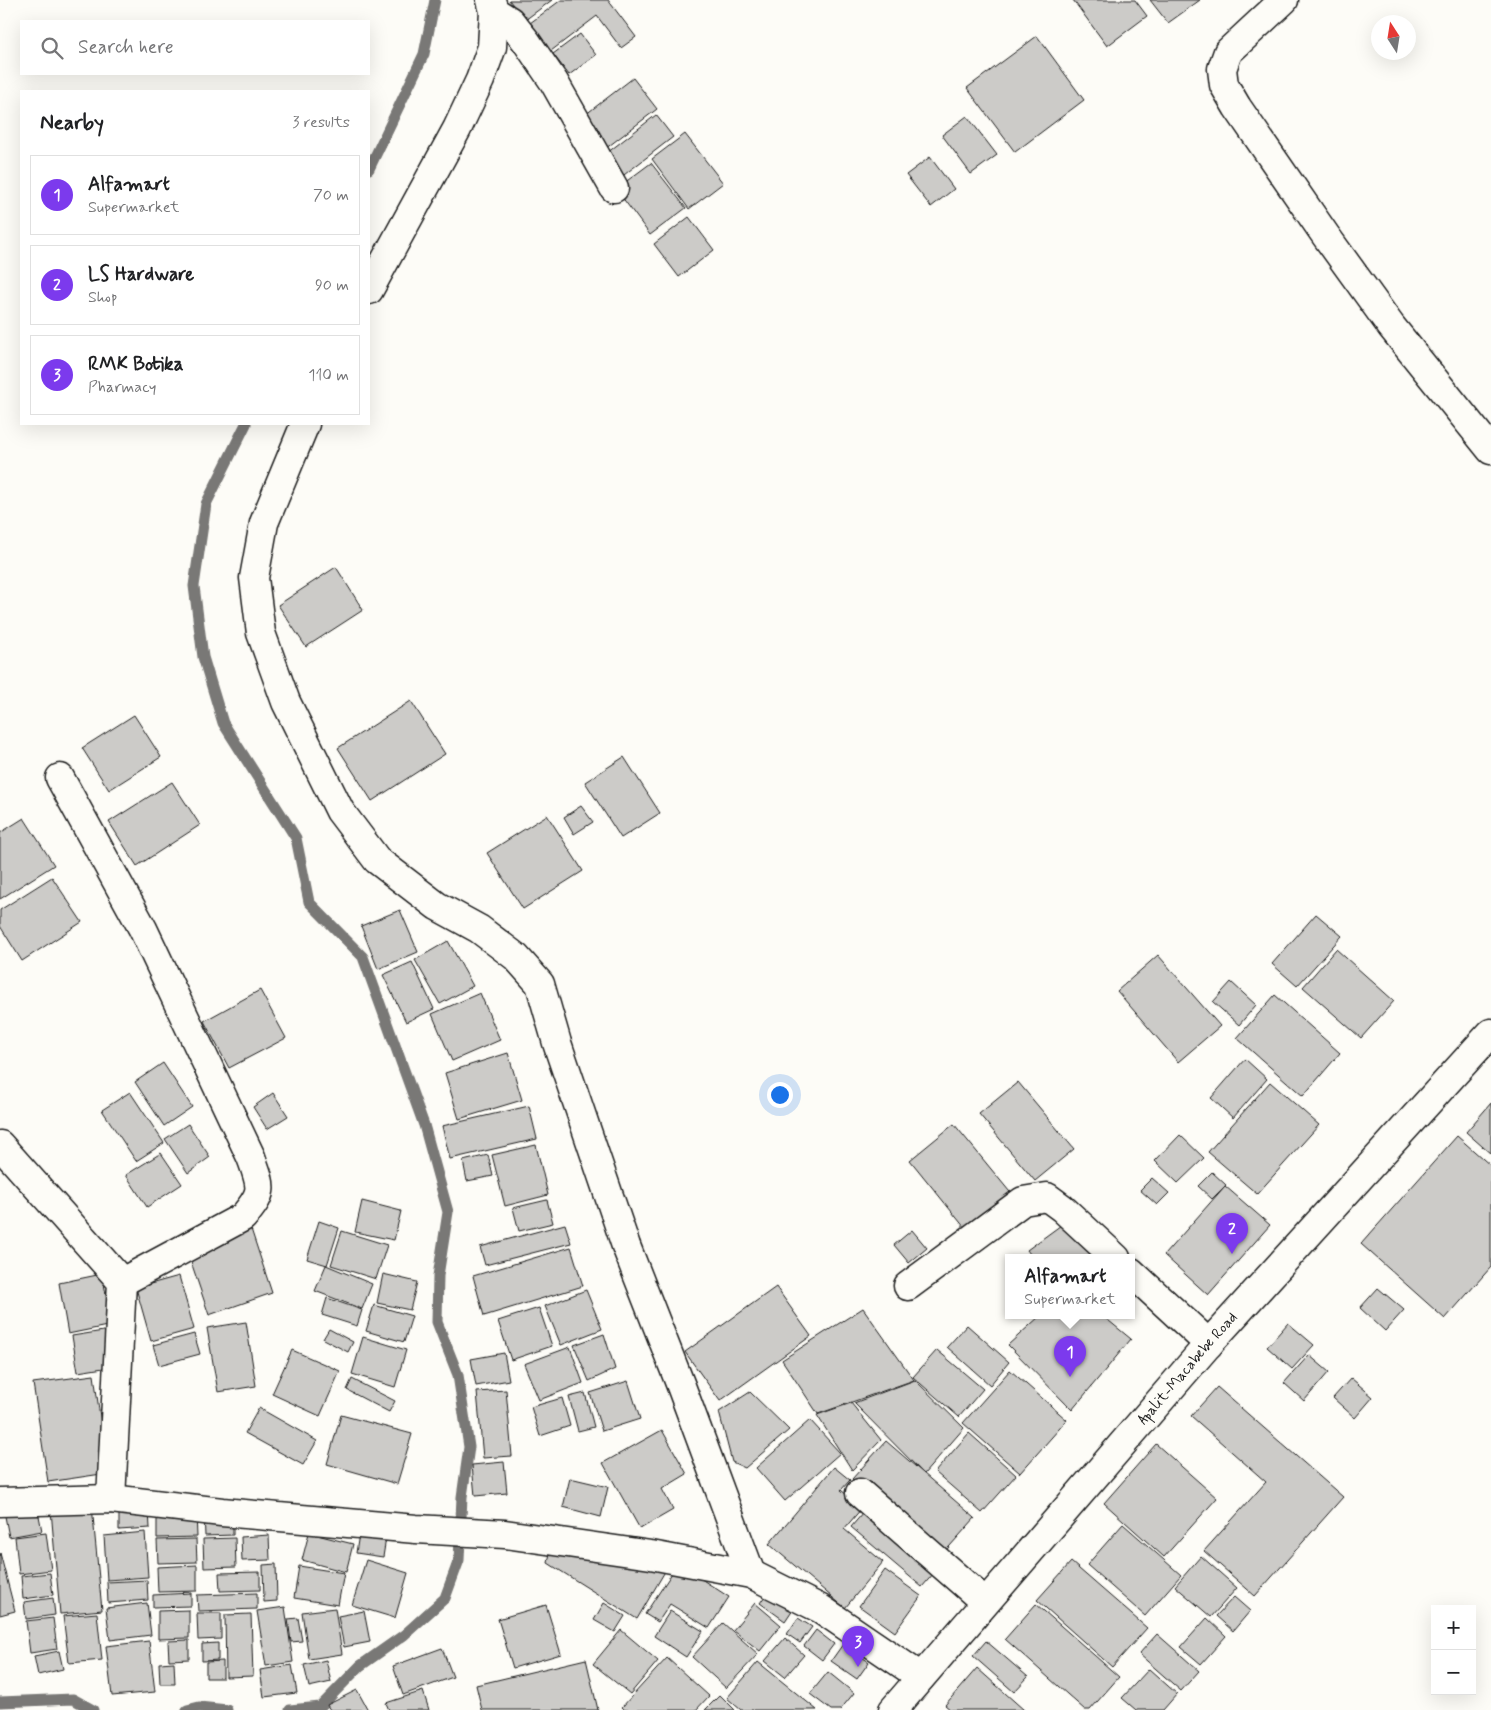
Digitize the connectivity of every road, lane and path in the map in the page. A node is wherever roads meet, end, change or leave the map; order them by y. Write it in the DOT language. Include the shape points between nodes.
graph roads {
  1 [pos="1284,0"];
  2 [pos="492,6"];
  3 [pos="614,188"];
  4 [pos="370,288"];
  5 [pos="305,425"];
  6 [pos="1491,450"];
  7 [pos="60,778"];
  8 [pos="1491,1033"];
  9 [pos="0,1145"];
  10 [pos="1112,1254"];
  11 [pos="1135,1276"];
  12 [pos="122,1282"];
  13 [pos="908,1286"];
  14 [pos="1209,1344"];
  15 [pos="860,1493"];
  16 [pos="111,1499"];
  17 [pos="0,1502"];
  18 [pos="751,1574"];
  19 [pos="985,1602"];
  20 [pos="921,1677"];
  21 [pos="892,1710"];
  1 -- 6 [label="street" via="1228,52 1222,69 1224,85 1391,326"];
  2 -- 3 [label="street" via="510,21 554,82"];
  2 -- 4 [label="street" via="492,47 480,80 457,129"];
  5 -- 18 [label="street" via="264,523 254,578 261,633 286,702 340,811 377,860 437,906 480,929 516,957 540,984 626,1246"];
  7 -- 12 [label="street" via="143,929 251,1157 261,1185 256,1202 243,1217"];
  8 -- 14 [label="street, Apalit-Macabebe Road"];
  9 -- 12 [label="street"];
  10 -- 13 [label="street" via="1047,1197 1034,1199 1023,1201"];
  11 -- 14 [label="street"];
  12 -- 16 [label="street"];
  14 -- 19 [label="street, Apalit-Macabebe Road"];
  15 -- 19 [label="street"];
  16 -- 17 [label="street"];
  16 -- 18 [label="street" via="222,1512 505,1534 609,1548"];
  18 -- 20 [label="street" via="821,1609"];
  19 -- 20 [label="street, Apalit-Macabebe Road"];
  20 -- 21 [label="street, Apalit-Macabebe Road"];
}
